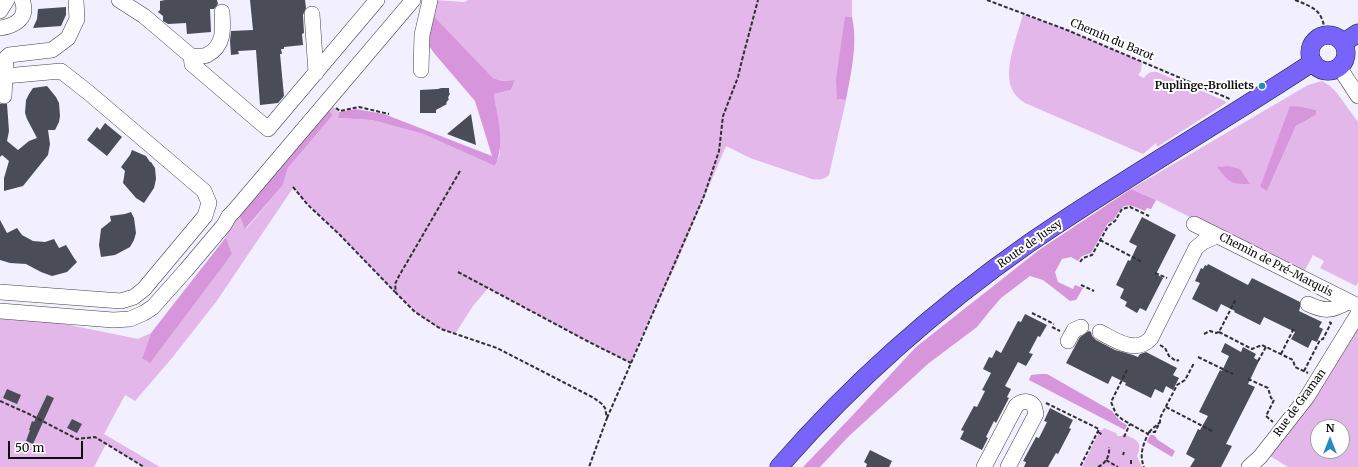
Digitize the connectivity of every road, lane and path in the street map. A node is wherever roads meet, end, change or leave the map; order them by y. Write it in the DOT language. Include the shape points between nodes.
graph roads {
  1 [pos="7,0"];
  2 [pos="22,0"];
  3 [pos="76,0"];
  4 [pos="119,0"];
  5 [pos="377,0"];
  6 [pos="413,0"];
  7 [pos="430,0"];
  8 [pos="758,0"];
  9 [pos="987,0"];
  10 [pos="1295,0"];
  11 [pos="0,12"];
  12 [pos="222,12"];
  13 [pos="312,14"];
  14 [pos="0,28"];
  15 [pos="1358,33"];
  16 [pos="1326,36"];
  17 [pos="1343,43"];
  18 [pos="191,56"];
  19 [pos="1313,62"];
  20 [pos="1339,67"];
  21 [pos="421,70"];
  22 [pos="316,73"];
  23 [pos="4,84"];
  24 [pos="1358,96"];
  25 [pos="1228,98"];
  26 [pos="335,108"];
  27 [pos="389,114"];
  28 [pos="460,171"];
  29 [pos="292,187"];
  30 [pos="1149,216"];
  31 [pos="1194,224"];
  32 [pos="1217,236"];
  33 [pos="1100,240"];
  34 [pos="1080,262"];
  35 [pos="1142,262"];
  36 [pos="458,272"];
  37 [pos="1155,273"];
  38 [pos="1163,276"];
  39 [pos="1080,285"];
  40 [pos="1094,291"];
  41 [pos="0,292"];
  42 [pos="396,293"];
  43 [pos="1236,299"];
  44 [pos="1309,302"];
  45 [pos="1350,302"];
  46 [pos="0,311"];
  47 [pos="1032,313"];
  48 [pos="1358,314"];
  49 [pos="1324,319"];
  50 [pos="1054,324"];
  51 [pos="1080,327"];
  52 [pos="1294,328"];
  53 [pos="1100,332"];
  54 [pos="1219,332"];
  55 [pos="1204,334"];
  56 [pos="1068,341"];
  57 [pos="1266,347"];
  58 [pos="1167,351"];
  59 [pos="1281,354"];
  60 [pos="1198,357"];
  61 [pos="1179,360"];
  62 [pos="1258,361"];
  63 [pos="1193,362"];
  64 [pos="631,363"];
  65 [pos="1127,370"];
  66 [pos="1304,371"];
  67 [pos="1233,374"];
  68 [pos="1319,378"];
  69 [pos="1248,379"];
  70 [pos="0,401"];
  71 [pos="1031,403"];
  72 [pos="1166,407"];
  73 [pos="608,418"];
  74 [pos="1160,422"];
  75 [pos="1130,424"];
  76 [pos="1281,428"];
  77 [pos="1212,431"];
  78 [pos="1098,432"];
  79 [pos="1149,433"];
  80 [pos="1103,435"];
  81 [pos="1124,437"];
  82 [pos="1109,447"];
  83 [pos="1106,460"];
  84 [pos="1131,460"];
  85 [pos="1131,466"];
  86 [pos="144,467"];
  87 [pos="589,467"];
  88 [pos="779,467"];
  89 [pos="984,467"];
  90 [pos="1008,467"];
  91 [pos="1081,467"];
  92 [pos="1098,467"];
  93 [pos="1118,467"];
  94 [pos="1144,467"];
  95 [pos="1249,467"];
  1 -- 11 [label="street"];
  2 -- 14 [label="street" via="23,14 19,22"];
  3 -- 23 [label="street" via="77,19 68,38 52,50 8,55"];
  4 -- 18 [label="street" via="144,16"];
  5 -- 22 [label="street"];
  6 -- 46 [label="street" via="153,307 130,319 113,320"];
  7 -- 21 [label="street" via="422,35"];
  8 -- 64 [label="path" via="738,77 723,116 718,151 704,196"];
  9 -- 25 [label="path, Chemin du Barot" via="1067,30"];
  10 -- 16 [label="path" via="1315,8 1320,13"];
  12 -- 18 [label="street" via="223,33 218,45 207,55"];
  13 -- 22 [label="street"];
  15 -- 17 [label="main road"];
  16 -- 17 [label="main road" via="1335,37"];
  16 -- 19 [label="main road" via="1316,40 1311,48"];
  17 -- 20 [label="main road" via="1345,58"];
  18 -- 22 [label="street" via="192,64 268,129"];
  19 -- 20 [label="main road" via="1325,70"];
  19 -- 88 [label="main road, Route de Jussy" via="1100,196 992,270 888,357 823,419"];
  20 -- 24 [label="street"];
  23 -- 41 [label="street" via="61,71 204,191 209,203 205,216 144,289 134,297 121,301"];
  26 -- 27 [label="path" via="340,112 359,107"];
  28 -- 42 [label="path" via="399,276 395,284"];
  29 -- 42 [label="path"];
  30 -- 33 [label="path" via="1130,207 1122,209"];
  31 -- 32 [label="street, Chemin de Pré-Marquis"];
  32 -- 45 [label="street, Chemin de Pré-Marquis"];
  32 -- 53 [label="street" via="1196,248 1148,341 1137,346 1127,346"];
  33 -- 34 [label="path" via="1092,255"];
  33 -- 35 [label="path"];
  36 -- 64 [label="path"];
  37 -- 38 [label="path"];
  39 -- 40 [label="path"];
  42 -- 73 [label="path" via="419,315 441,329 497,348 594,398 605,408"];
  43 -- 54 [label="path"];
  44 -- 45 [label="street" via="1326,305"];
  47 -- 50 [label="path"];
  48 -- 68 [label="street, Rue de Graman"];
  49 -- 66 [label="path" via="1331,323"];
  51 -- 56 [label="street" via="1074,330"];
  52 -- 59 [label="path"];
  54 -- 55 [label="path" via="1210,331"];
  54 -- 57 [label="path" via="1252,349 1262,345"];
  57 -- 59 [label="path"];
  57 -- 62 [label="path"];
  58 -- 61 [label="path" via="1169,356 1176,361"];
  59 -- 66 [label="path" via="1293,360 1295,367"];
  60 -- 67 [label="path"];
  63 -- 72 [label="path" via="1194,365 1186,380 1177,384"];
  64 -- 73 [label="path"];
  65 -- 75 [label="path" via="1111,402 1116,414"];
  66 -- 68 [label="path"];
  68 -- 76 [label="street, Rue de Graman"];
  69 -- 76 [label="path" via="1268,388 1274,400 1266,416"];
  70 -- 86 [label="path" via="77,440 94,437"];
  71 -- 78 [label="path" via="1033,398 1048,404 1099,429"];
  71 -- 89 [label="street" via="1022,402 1016,406"];
  71 -- 90 [label="street" via="1036,414"];
  72 -- 74 [label="path"];
  72 -- 77 [label="path"];
  73 -- 87 [label="path"];
  74 -- 79 [label="path"];
  74 -- 79 [label="path" via="1155,432"];
  75 -- 79 [label="path"];
  75 -- 81 [label="path"];
  76 -- 95 [label="street, Rue de Graman" via="1260,457"];
  78 -- 80 [label="path"];
  78 -- 91 [label="path"];
  79 -- 94 [label="path" via="1142,447 1141,459"];
  82 -- 83 [label="path"];
  83 -- 92 [label="path"];
  83 -- 93 [label="path"];
  84 -- 85 [label="path"];
}
